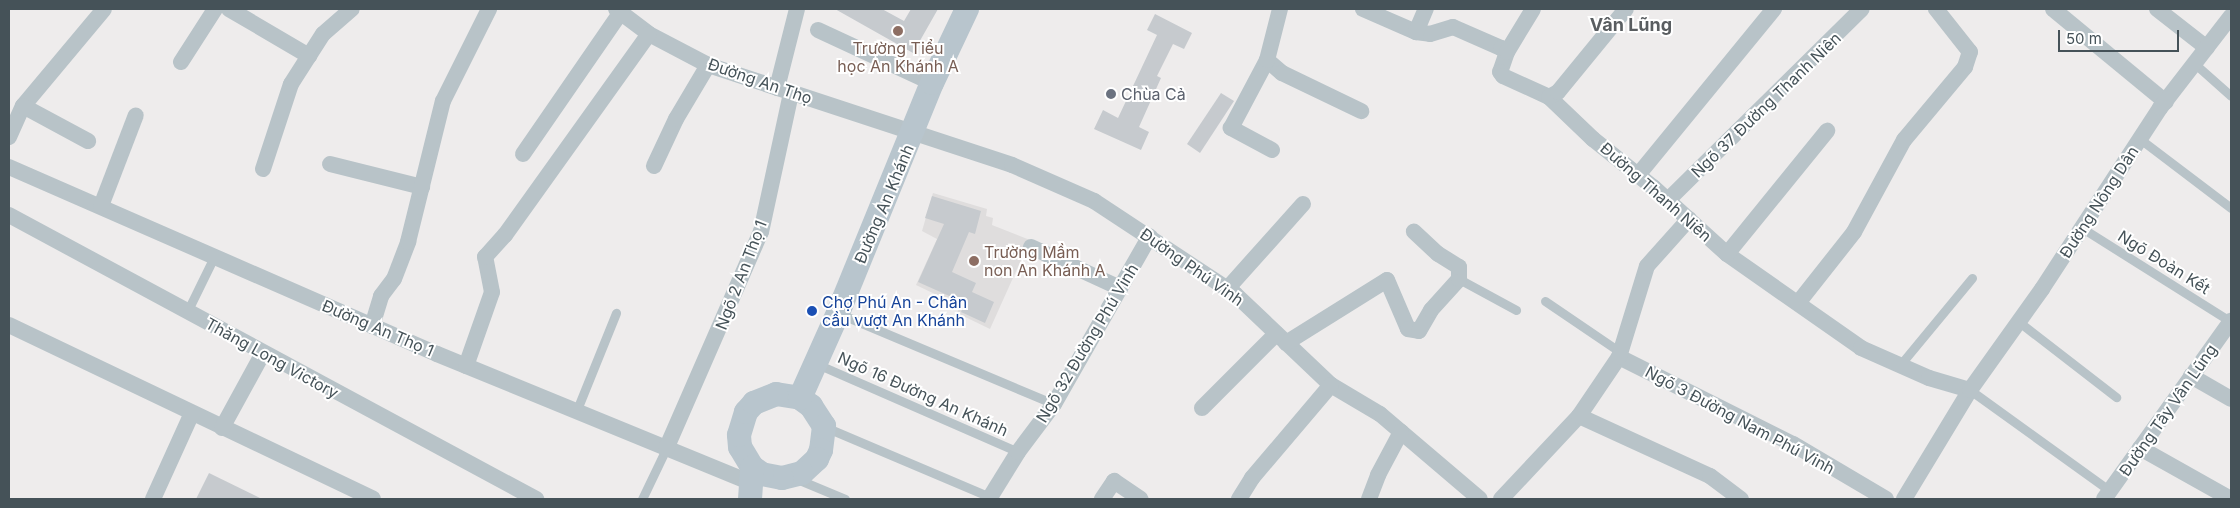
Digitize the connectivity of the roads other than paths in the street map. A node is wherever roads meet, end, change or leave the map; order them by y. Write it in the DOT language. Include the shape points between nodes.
graph roads {
  1 [pos="104,9"];
  2 [pos="215,9"];
  3 [pos="229,9"];
  4 [pos="352,9"];
  5 [pos="489,9"];
  6 [pos="797,9"];
  7 [pos="967,9"];
  8 [pos="1280,9"];
  9 [pos="1363,9"];
  10 [pos="1426,9"];
  11 [pos="1533,9"];
  12 [pos="1626,9"];
  13 [pos="1774,9"];
  14 [pos="1862,9"];
  15 [pos="1936,9"];
  16 [pos="2053,9"];
  17 [pos="2157,9"];
  18 [pos="618,11"];
  19 [pos="2231,16"];
  20 [pos="818,30"];
  21 [pos="1416,32"];
  22 [pos="649,34"];
  23 [pos="2207,48"];
  24 [pos="1507,52"];
  25 [pos="309,56"];
  26 [pos="1267,60"];
  27 [pos="181,62"];
  28 [pos="2195,64"];
  29 [pos="708,65"];
  30 [pos="932,83"];
  31 [pos="784,90"];
  32 [pos="2231,96"];
  33 [pos="1549,97"];
  34 [pos="2166,102"];
  35 [pos="23,106"];
  36 [pos="1361,111"];
  37 [pos="136,115"];
  38 [pos="914,131"];
  39 [pos="1827,131"];
  40 [pos="9,137"];
  41 [pos="2140,139"];
  42 [pos="88,141"];
  43 [pos="1272,150"];
  44 [pos="522,154"];
  45 [pos="330,164"];
  46 [pos="654,166"];
  47 [pos="9,167"];
  48 [pos="263,169"];
  49 [pos="1638,175"];
  50 [pos="422,188"];
  51 [pos="1668,200"];
  52 [pos="1303,204"];
  53 [pos="101,206"];
  54 [pos="2231,208"];
  55 [pos="9,215"];
  56 [pos="1688,218"];
  57 [pos="2082,228"];
  58 [pos="1414,232"];
  59 [pos="1150,236"];
  60 [pos="1031,247"];
  61 [pos="1727,254"];
  62 [pos="214,257"];
  63 [pos="1972,278"];
  64 [pos="1459,279"];
  65 [pos="1120,288"];
  66 [pos="1228,289"];
  67 [pos="1544,301"];
  68 [pos="1798,303"];
  69 [pos="1516,310"];
  70 [pos="187,312"];
  71 [pos="616,313"];
  72 [pos="838,313"];
  73 [pos="2019,322"];
  74 [pos="2231,322"];
  75 [pos="9,325"];
  76 [pos="372,326"];
  77 [pos="1281,338"];
  78 [pos="263,353"];
  79 [pos="1620,355"];
  80 [pos="815,363"];
  81 [pos="1900,365"];
  82 [pos="466,366"];
  83 [pos="2192,376"];
  84 [pos="1331,386"];
  85 [pos="1970,390"];
  86 [pos="2116,397"];
  87 [pos="800,398"];
  88 [pos="2231,399"];
  89 [pos="1054,404"];
  90 [pos="1202,408"];
  91 [pos="576,412"];
  92 [pos="192,414"];
  93 [pos="1579,416"];
  94 [pos="824,426"];
  95 [pos="222,428"];
  96 [pos="1401,432"];
  97 [pos="2140,448"];
  98 [pos="666,449"];
  99 [pos="1018,452"];
  100 [pos="784,477"];
  101 [pos="752,487"];
  102 [pos="2107,495"];
  103 [pos="990,498"];
  104 [pos="153,499"];
  105 [pos="373,499"];
  106 [pos="536,499"];
  107 [pos="642,499"];
  108 [pos="845,499"];
  109 [pos="1102,499"];
  110 [pos="1141,499"];
  111 [pos="1239,499"];
  112 [pos="1369,499"];
  113 [pos="1480,499"];
  114 [pos="1501,499"];
  115 [pos="1741,499"];
  116 [pos="1886,499"];
  117 [pos="1904,499"];
  118 [pos="2231,499"];
  1 -- 35 [label="street"];
  2 -- 27 [label="street"];
  3 -- 25 [label="street"];
  4 -- 25 [label="street" via="323,34"];
  5 -- 50 [label="street" via="443,101"];
  6 -- 31 [label="street, Ngõ 2 An Thọ 1"];
  7 -- 30 [label="street, Đường An Khánh"];
  8 -- 26 [label="street"];
  9 -- 21 [label="street"];
  10 -- 21 [label="street"];
  11 -- 24 [label="street"];
  12 -- 33 [label="street" via="1558,92"];
  13 -- 49 [label="street"];
  14 -- 51 [label="street, Ngõ 37 Đường Thanh Niên"];
  15 -- 68 [label="street" via="1970,52 1965,67 1904,140 1854,232"];
  16 -- 34 [label="street"];
  17 -- 23 [label="street"];
  18 -- 22 [label="street, Đường An Thọ"];
  18 -- 44 [label="street"];
  19 -- 23 [label="street, Đường Nông Dân"];
  20 -- 30 [label="street"];
  21 -- 24 [label="street" via="1430,34 1453,27"];
  22 -- 29 [label="street, Đường An Thọ"];
  22 -- 82 [label="street" via="485,258 492,292"];
  23 -- 28 [label="street, Đường Nông Dân"];
  24 -- 33 [label="street, Đường Thanh Niên" via="1500,72 1503,76"];
  25 -- 48 [label="street" via="291,84"];
  26 -- 36 [label="street" via="1289,77"];
  26 -- 43 [label="street" via="1231,128"];
  28 -- 32 [label="lane"];
  28 -- 34 [label="street, Đường Nông Dân"];
  29 -- 31 [label="street, Đường An Thọ"];
  29 -- 46 [label="street" via="676,119"];
  30 -- 38 [label="street, Đường An Khánh"];
  31 -- 38 [label="street, Đường An Thọ"];
  31 -- 98 [label="street, Ngõ 2 An Thọ 1" via="761,232"];
  33 -- 49 [label="street, Đường Thanh Niên" via="1593,139"];
  34 -- 41 [label="street, Đường Nông Dân"];
  35 -- 40 [label="street"];
  35 -- 42 [label="street"];
  37 -- 53 [label="street"];
  38 -- 59 [label="street, Đường Phú Vinh" via="1012,165 1094,201"];
  38 -- 72 [label="street, Đường An Khánh"];
  39 -- 61 [label="street"];
  41 -- 54 [label="lane"];
  41 -- 57 [label="street, Đường Nông Dân"];
  45 -- 50 [label="street"];
  47 -- 53 [label="street, Đường An Thọ 1"];
  49 -- 51 [label="street, Đường Thanh Niên"];
  50 -- 76 [label="street" via="408,242 394,279 380,296"];
  51 -- 56 [label="street, Đường Thanh Niên"];
  52 -- 66 [label="street"];
  53 -- 62 [label="street, Đường An Thọ 1"];
  55 -- 70 [label="street, Thăng Long Victory"];
  56 -- 61 [label="street, Đường Thanh Niên"];
  56 -- 79 [label="street" via="1647,266"];
  57 -- 73 [label="street, Đường Nông Dân"];
  57 -- 74 [label="lane, Ngõ Đoàn Kết"];
  58 -- 64 [label="street" via="1438,254 1459,267"];
  59 -- 65 [label="street, Ngõ 32 Đường Phú Vinh"];
  59 -- 66 [label="street, Đường Phú Vinh"];
  60 -- 65 [label="street"];
  61 -- 68 [label="street, Đường Thanh Niên"];
  62 -- 70 [label="lane"];
  62 -- 76 [label="street, Đường An Thọ 1"];
  63 -- 81 [label="lane"];
  64 -- 69 [label="lane"];
  64 -- 77 [label="street" via="1431,310 1418,332 1408,329 1387,280"];
  65 -- 89 [label="street, Ngõ 32 Đường Phú Vinh"];
  66 -- 77 [label="street, Đường Phú Vinh"];
  67 -- 79 [label="lane"];
  68 -- 81 [label="street, Đường Thanh Niên" via="1861,348"];
  70 -- 78 [label="street, Thăng Long Victory"];
  71 -- 91 [label="lane"];
  72 -- 80 [label="street, Đường An Khánh"];
  72 -- 89 [label="lane"];
  73 -- 85 [label="street, Đường Nông Dân"];
  73 -- 86 [label="lane"];
  74 -- 83 [label="street, Đường Tây Vân Lũng"];
  75 -- 92 [label="street"];
  76 -- 82 [label="street, Đường An Thọ 1"];
  77 -- 84 [label="street, Đường Phú Vinh"];
  77 -- 90 [label="street"];
  78 -- 95 [label="street"];
  78 -- 106 [label="street, Thăng Long Victory"];
  79 -- 93 [label="street"];
  79 -- 116 [label="street, Ngõ 3 Đường Nam Phú Vinh" via="1793,444"];
  80 -- 87 [label="street, Đường An Khánh"];
  80 -- 99 [label="lane, Ngõ 16 Đường An Khánh"];
  81 -- 85 [label="street, Đường Thanh Niên"];
  82 -- 91 [label="street, Đường An Thọ 1"];
  83 -- 88 [label="street"];
  83 -- 97 [label="street, Đường Tây Vân Lũng"];
  84 -- 96 [label="street, Đường Phú Vinh" via="1380,414"];
  84 -- 111 [label="street" via="1252,478"];
  85 -- 102 [label="lane"];
  85 -- 117 [label="street, Đường Nông Dân"];
  87 -- 94 [label="street" via="811,406"];
  87 -- 101 [label="street" via="770,396 754,403 746,412 739,435"];
  89 -- 99 [label="street, Ngõ 32 Đường Phú Vinh"];
  91 -- 98 [label="street, Đường An Thọ 1"];
  92 -- 95 [label="street"];
  92 -- 104 [label="street"];
  93 -- 114 [label="street"];
  93 -- 115 [label="street" via="1710,476"];
  94 -- 100 [label="street" via="817,459 802,473"];
  94 -- 103 [label="lane"];
  95 -- 105 [label="street"];
  96 -- 112 [label="street"];
  96 -- 113 [label="street, Đường Phú Vinh"];
  97 -- 102 [label="street, Đường Tây Vân Lũng"];
  97 -- 118 [label="street"];
  98 -- 101 [label="street, Đường An Thọ 1"];
  98 -- 107 [label="lane"];
  99 -- 103 [label="street, Ngõ 32 Đường Phú Vinh"];
  100 -- 101 [label="street" via="762,474"];
  100 -- 108 [label="lane"];
  109 -- 110 [label="street" via="1114,481"];
}
